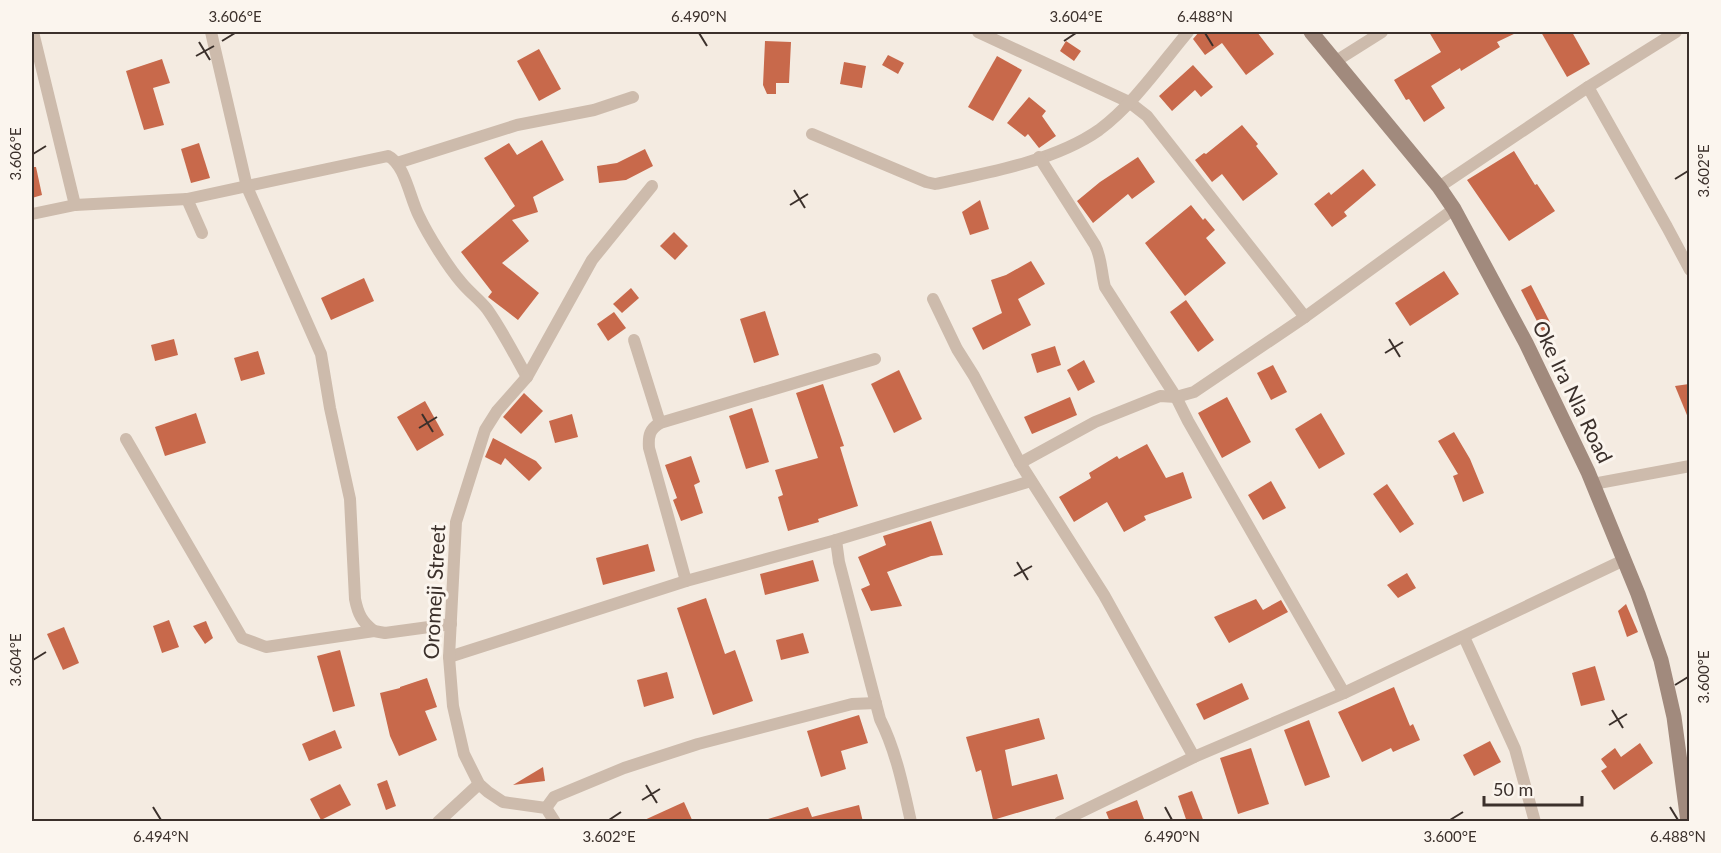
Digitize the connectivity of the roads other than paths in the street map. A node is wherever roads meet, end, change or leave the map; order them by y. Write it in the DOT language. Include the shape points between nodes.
graph roads {
  1 [pos="33,32"];
  2 [pos="211,32"];
  3 [pos="978,32"];
  4 [pos="1188,32"];
  5 [pos="1311,32"];
  6 [pos="1382,32"];
  7 [pos="1676,32"];
  8 [pos="1336,61"];
  9 [pos="1588,87"];
  10 [pos="633,97"];
  11 [pos="1129,102"];
  12 [pos="812,134"];
  13 [pos="1039,158"];
  14 [pos="398,162"];
  15 [pos="652,186"];
  16 [pos="247,187"];
  17 [pos="1439,187"];
  18 [pos="187,199"];
  19 [pos="75,205"];
  20 [pos="1454,209"];
  21 [pos="32,214"];
  22 [pos="202,233"];
  23 [pos="1689,270"];
  24 [pos="933,299"];
  25 [pos="1305,316"];
  26 [pos="634,340"];
  27 [pos="875,359"];
  28 [pos="527,376"];
  29 [pos="1176,398"];
  30 [pos="660,423"];
  31 [pos="126,439"];
  32 [pos="1020,463"];
  33 [pos="1689,466"];
  34 [pos="1031,481"];
  35 [pos="1593,484"];
  36 [pos="836,540"];
  37 [pos="1624,560"];
  38 [pos="686,581"];
  39 [pos="451,624"];
  40 [pos="374,631"];
  41 [pos="1464,637"];
  42 [pos="449,657"];
  43 [pos="1344,693"];
  44 [pos="876,702"];
  45 [pos="1194,757"];
  46 [pos="479,784"];
  47 [pos="546,808"];
  48 [pos="438,822"];
  49 [pos="555,822"];
  50 [pos="910,822"];
  51 [pos="1060,822"];
  52 [pos="1535,822"];
  53 [pos="1688,822"];
  1 -- 19 [label="street"];
  2 -- 16 [label="street"];
  3 -- 11 [label="street"];
  4 -- 11 [label="street"];
  5 -- 8 [label="street, Oke Ira Nla Road"];
  6 -- 8 [label="street"];
  7 -- 9 [label="street"];
  8 -- 17 [label="street, Oke Ira Nla Road"];
  9 -- 17 [label="street"];
  9 -- 23 [label="street"];
  10 -- 14 [label="street" via="594,110 517,125"];
  11 -- 13 [label="street" via="1082,141"];
  11 -- 25 [label="street" via="1147,116"];
  12 -- 13 [label="street" via="935,184"];
  13 -- 29 [label="street" via="1102,258 1105,287"];
  14 -- 16 [label="street" via="388,156"];
  14 -- 28 [label="street" via="423,224 462,283 489,311"];
  15 -- 28 [label="street, Oromeji Street" via="592,260"];
  16 -- 18 [label="street"];
  16 -- 40 [label="street" via="321,354 350,499 355,599 358,613"];
  17 -- 20 [label="street, Oke Ira Nla Road"];
  18 -- 19 [label="street"];
  18 -- 22 [label="street"];
  19 -- 21 [label="street"];
  20 -- 25 [label="street"];
  20 -- 35 [label="street, Oke Ira Nla Road" via="1526,343"];
  24 -- 32 [label="street"];
  25 -- 29 [label="street" via="1194,392"];
  26 -- 30 [label="street"];
  27 -- 30 [label="street"];
  28 -- 39 [label="street, Oromeji Street" via="485,430 456,522"];
  29 -- 32 [label="street" via="1160,396 1095,422"];
  29 -- 43 [label="street"];
  30 -- 38 [label="street" via="648,437 649,448"];
  31 -- 40 [label="street" via="242,638 266,647"];
  32 -- 34 [label="street"];
  33 -- 35 [label="street"];
  34 -- 36 [label="street"];
  34 -- 45 [label="street" via="1104,595"];
  35 -- 37 [label="street, Oke Ira Nla Road"];
  36 -- 38 [label="street"];
  36 -- 44 [label="street"];
  37 -- 41 [label="street"];
  37 -- 53 [label="street, Oke Ira Nla Road" via="1661,660 1674,717"];
  38 -- 42 [label="street"];
  39 -- 40 [label="street"];
  39 -- 42 [label="street, Oromeji Street"];
  41 -- 43 [label="street"];
  41 -- 52 [label="street" via="1515,748"];
  42 -- 46 [label="street, Oromeji Street" via="453,706 464,754"];
  43 -- 45 [label="street"];
  44 -- 47 [label="street" via="852,704 698,744 624,768 554,797"];
  44 -- 50 [label="street" via="901,776"];
  45 -- 51 [label="street"];
  46 -- 47 [label="street, Oromeji Street" via="503,802"];
  46 -- 48 [label="street"];
  47 -- 49 [label="street"];
}
